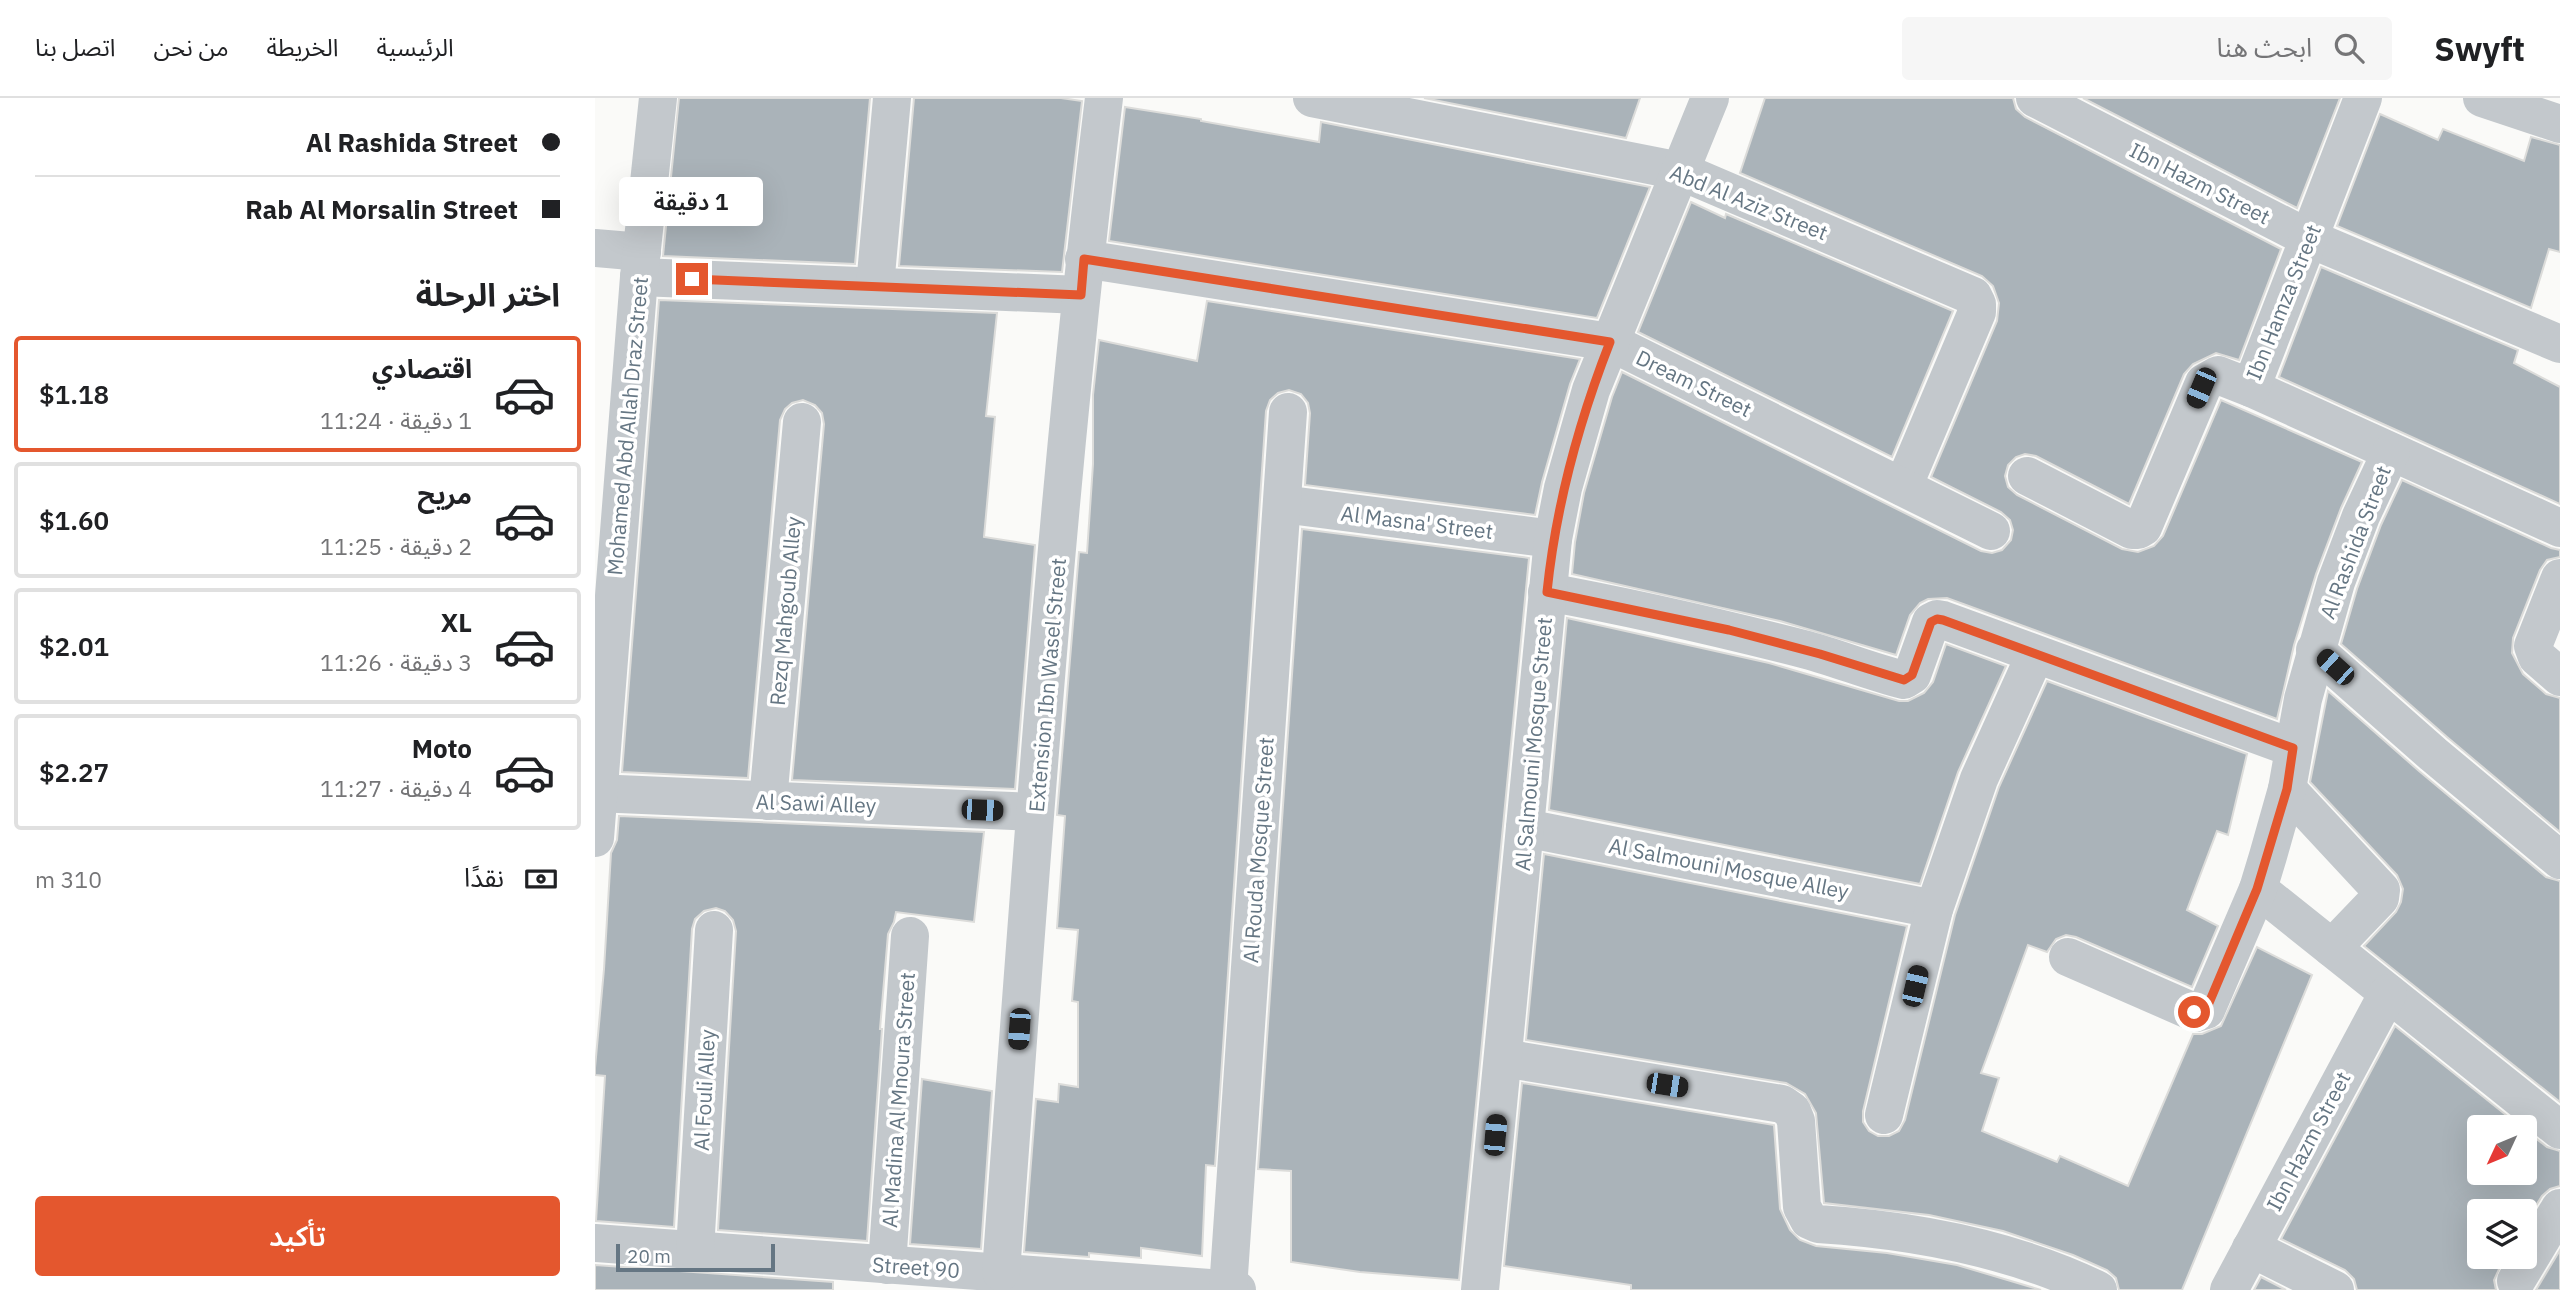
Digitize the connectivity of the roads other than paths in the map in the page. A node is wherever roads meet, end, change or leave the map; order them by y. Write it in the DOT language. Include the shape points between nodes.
graph roads {
  1 [pos="658,98"];
  2 [pos="892,98"];
  3 [pos="1104,98"];
  4 [pos="1312,98"];
  5 [pos="1710,98"];
  6 [pos="2035,98"];
  7 [pos="2363,98"];
  8 [pos="2482,98"];
  9 [pos="2560,124"];
  10 [pos="1680,171"];
  11 [pos="2308,238"];
  12 [pos="595,248"];
  13 [pos="641,264"];
  14 [pos="1082,277"];
  15 [pos="875,286"];
  16 [pos="1610,342"];
  17 [pos="2560,344"];
  18 [pos="2251,388"];
  19 [pos="1288,412"];
  20 [pos="802,422"];
  21 [pos="2391,452"];
  22 [pos="2027,476"];
  23 [pos="1903,487"];
  24 [pos="1282,505"];
  25 [pos="2560,528"];
  26 [pos="1991,531"];
  27 [pos="1553,539"];
  28 [pos="2560,578"];
  29 [pos="1547,592"];
  30 [pos="2315,650"];
  31 [pos="2035,654"];
  32 [pos="2560,677"];
  33 [pos="2293,748"];
  34 [pos="2287,789"];
  35 [pos="596,793"];
  36 [pos="768,800"];
  37 [pos="1035,812"];
  38 [pos="1525,828"];
  39 [pos="595,838"];
  40 [pos="2560,860"];
  41 [pos="2257,889"];
  42 [pos="1934,909"];
  43 [pos="714,930"];
  44 [pos="909,936"];
  45 [pos="2332,948"];
  46 [pos="2069,957"];
  47 [pos="2388,993"];
  48 [pos="1503,1058"];
  49 [pos="1884,1115"];
  50 [pos="2560,1130"];
  51 [pos="2560,1208"];
  52 [pos="595,1243"];
  53 [pos="2251,1248"];
  54 [pos="695,1250"];
  55 [pos="887,1265"];
  56 [pos="1000,1272"];
  57 [pos="839,1275"];
  58 [pos="2516,1281"];
  59 [pos="1101,1285"];
  60 [pos="1228,1289"];
  61 [pos="1237,1290"];
  62 [pos="1481,1290"];
  63 [pos="2098,1290"];
  64 [pos="2229,1290"];
  65 [pos="2335,1290"];
  1 -- 13 [label="street, Mohamed Abd Allah Draz Street"];
  2 -- 15 [label="street"];
  3 -- 14 [label="street, Extension Ibn Wasel Street"];
  4 -- 10 [label="street, Abd Al Aziz Street"];
  5 -- 10 [label="street, Al Salmouni Mosque Street"];
  6 -- 11 [label="street, Ibn Hazm Street"];
  7 -- 11 [label="street, Ibn Hamza Street"];
  8 -- 9 [label="street"];
  10 -- 16 [label="street, Al Salmouni Mosque Street"];
  10 -- 23 [label="street, Abd Al Aziz Street" via="1973,296 1977,312"];
  11 -- 17 [label="street, Ibn Hazm Street"];
  11 -- 18 [label="street, Ibn Hamza Street"];
  12 -- 13 [label="street, Dream Street"];
  13 -- 15 [label="street, Dream Street"];
  13 -- 35 [label="street, Mohamed Abd Allah Draz Street"];
  14 -- 15 [label="street, Dream Street"];
  14 -- 16 [label="street, Dream Street"];
  14 -- 37 [label="street, Extension Ibn Wasel Street"];
  16 -- 23 [label="street, Dream Street"];
  16 -- 27 [label="street, Al Salmouni Mosque Street" via="1576,439"];
  18 -- 21 [label="street"];
  18 -- 22 [label="street, Ibn Hamza Street" via="2218,375 2204,383 2145,524 2138,530"];
  19 -- 24 [label="street, Al Rouda Mosque Street"];
  20 -- 36 [label="street, Rezq Mahgoub Alley"];
  21 -- 25 [label="street"];
  21 -- 30 [label="street, Al Rashida Street" via="2349,549"];
  23 -- 26 [label="street, Dream Street"];
  24 -- 27 [label="street, Al Masna' Street"];
  24 -- 60 [label="street, Al Rouda Mosque Street"];
  27 -- 29 [label="street, Al Salmouni Mosque Street"];
  28 -- 32 [label="street" via="2533,646 2537,657"];
  29 -- 31 [label="street" via="1729,630 1901,679 1912,675 1930,625 1937,619"];
  29 -- 38 [label="street, Al Salmouni Mosque Street"];
  30 -- 33 [label="street, Al Rashida Street"];
  30 -- 40 [label="street"];
  31 -- 33 [label="street"];
  31 -- 42 [label="street" via="1979,779"];
  33 -- 34 [label="street, Al Rashida Street"];
  34 -- 41 [label="street, Al Rashida Street"];
  34 -- 45 [label="street" via="2381,890 2380,898"];
  35 -- 36 [label="street, Al Sawi Alley"];
  35 -- 39 [label="street, Mohamed Abd Allah Draz Street"];
  36 -- 37 [label="street, Al Sawi Alley"];
  37 -- 56 [label="street, Extension Ibn Wasel Street"];
  38 -- 42 [label="street, Al Salmouni Mosque Alley"];
  38 -- 48 [label="street, Al Salmouni Mosque Street"];
  41 -- 45 [label="street"];
  41 -- 46 [label="street, Al Rashida Street" via="2201,1013"];
  42 -- 49 [label="street"];
  43 -- 54 [label="street, Al Fouli Alley"];
  44 -- 55 [label="street, Al Madina Al Mnoura Street"];
  45 -- 47 [label="street"];
  47 -- 50 [label="street"];
  47 -- 53 [label="street, Ibn Hazm Street"];
  48 -- 62 [label="street, Al Salmouni Mosque Street"];
  48 -- 63 [label="street" via="1782,1104 1796,1121 1802,1207 1809,1220 1966,1245 2036,1264"];
  51 -- 58 [label="street"];
  52 -- 54 [label="street, Street 90"];
  53 -- 64 [label="street, Ibn Hazm Street"];
  53 -- 65 [label="street"];
  54 -- 57 [label="street, Street 90"];
  55 -- 56 [label="street, Street 90"];
  55 -- 57 [label="street, Street 90"];
  56 -- 59 [label="street, Street 90"];
  59 -- 60 [label="street, Street 90"];
  60 -- 61 [label="street, Street 90"];
}
